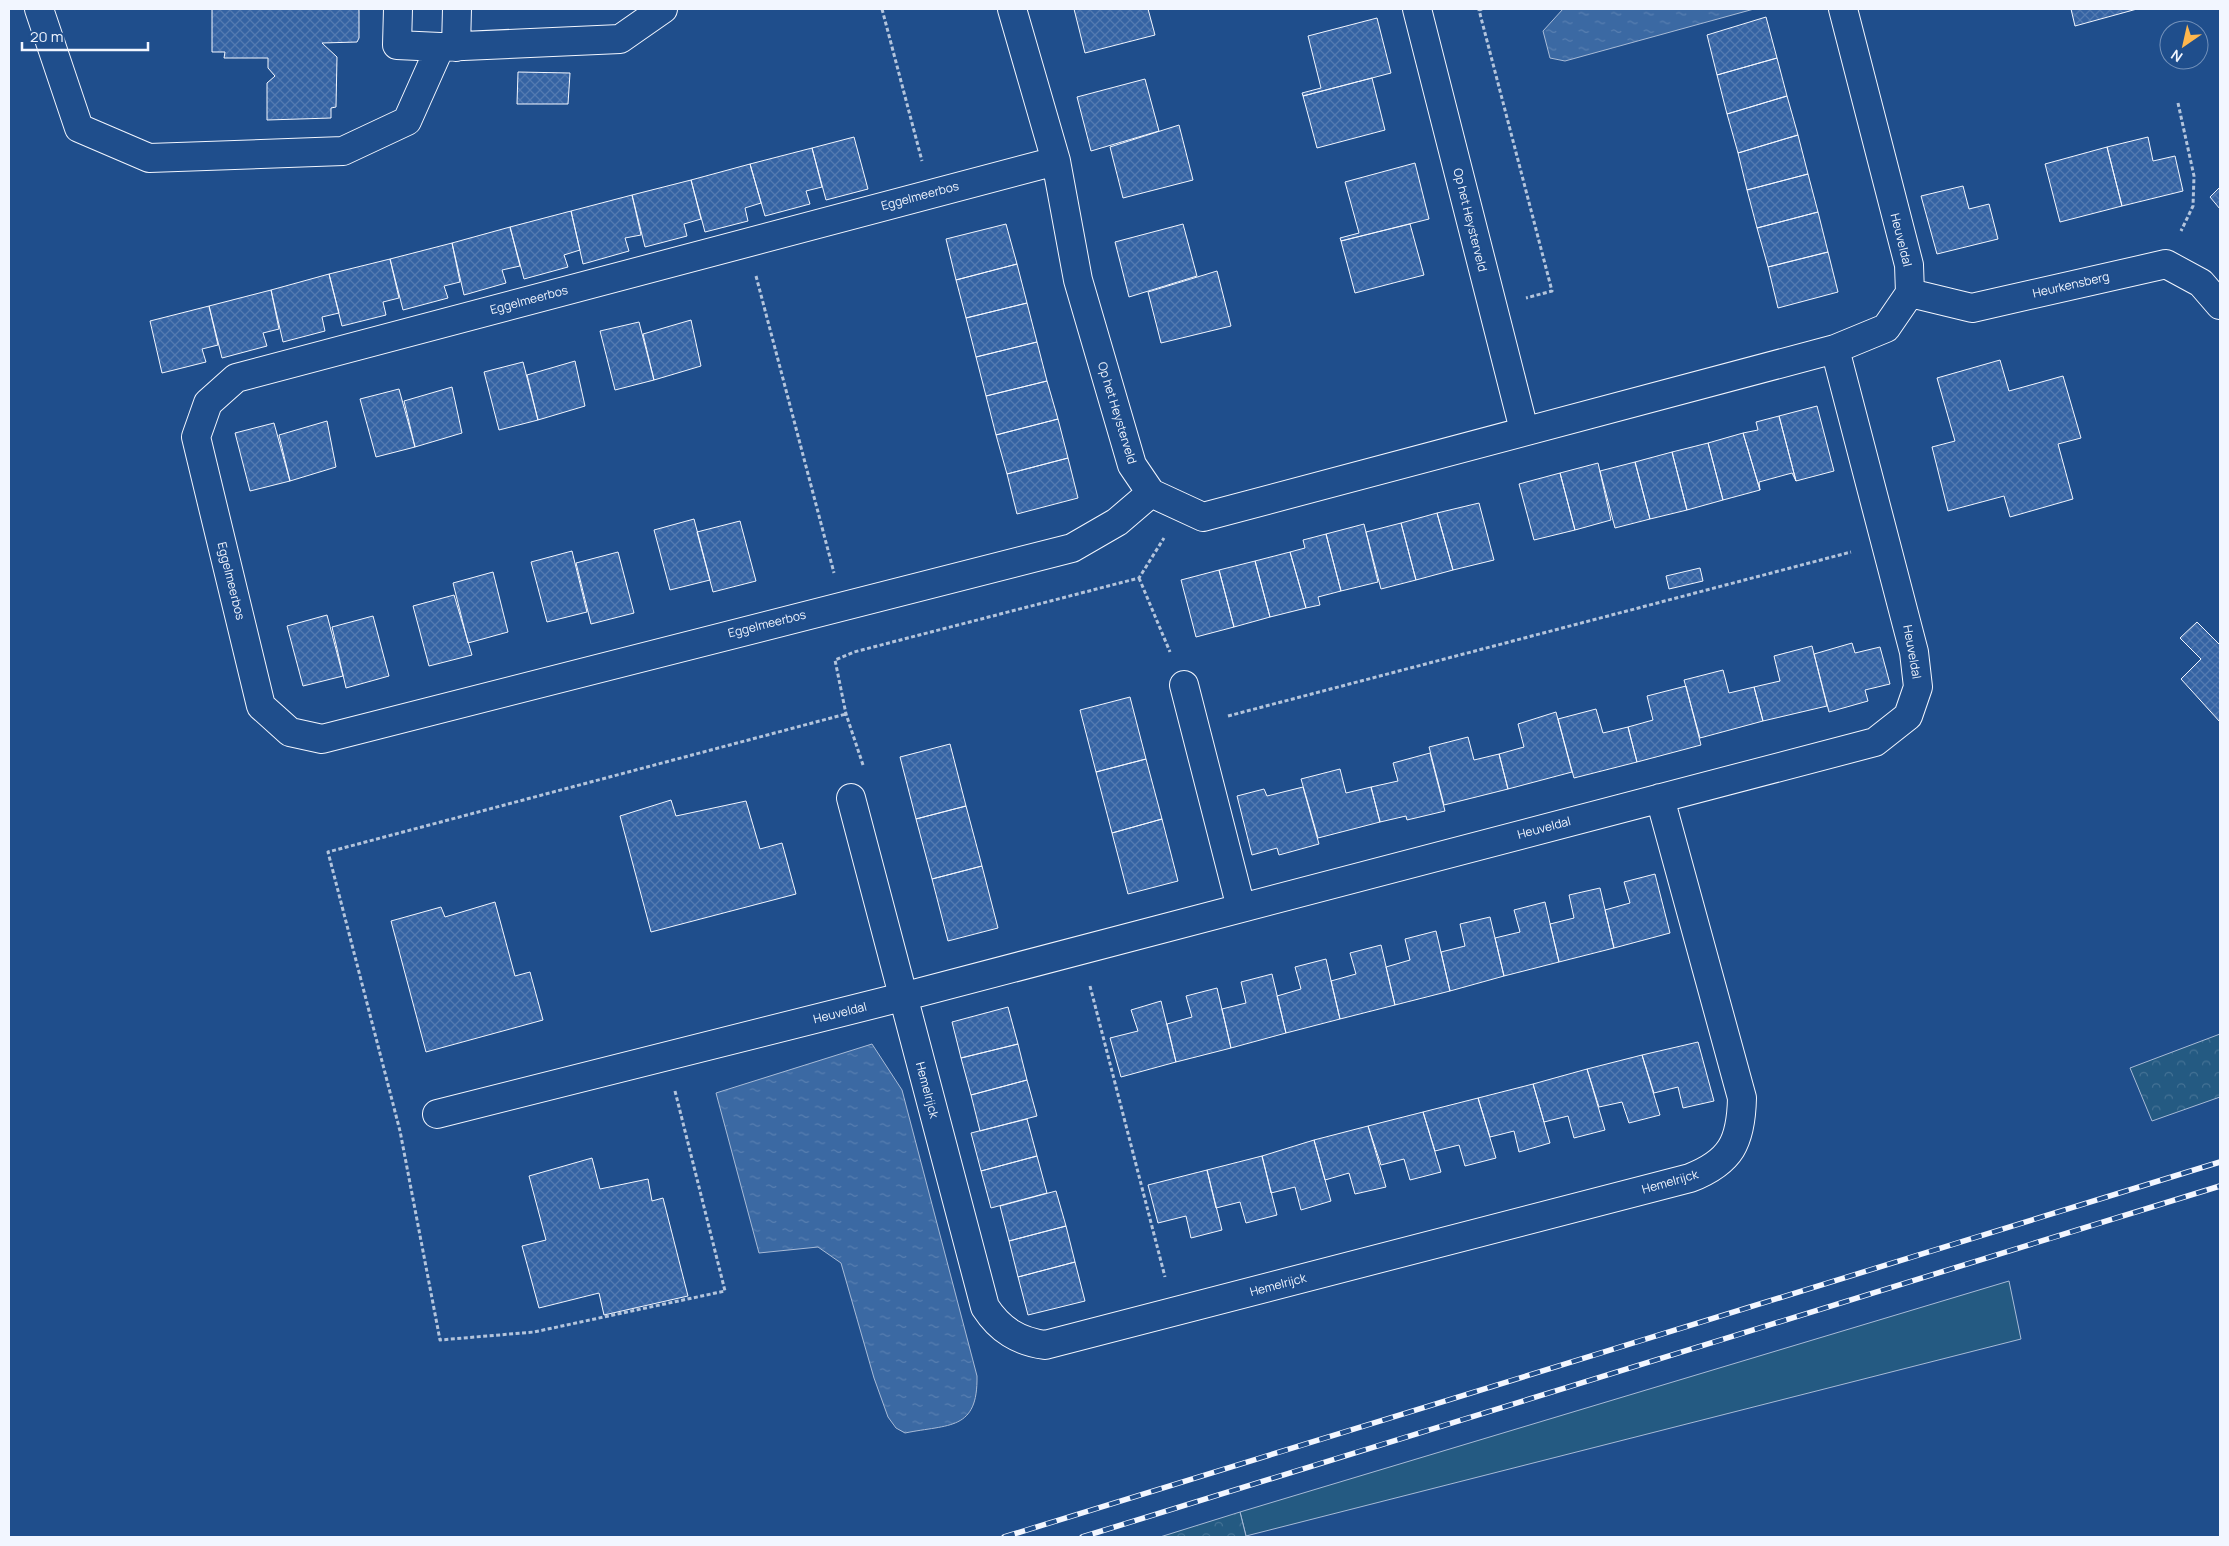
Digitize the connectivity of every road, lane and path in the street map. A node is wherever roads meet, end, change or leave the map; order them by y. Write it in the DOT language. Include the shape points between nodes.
graph roads {
  1 [pos="40,9"];
  2 [pos="398,9"];
  3 [pos="457,9"];
  4 [pos="662,9"];
  5 [pos="882,9"];
  6 [pos="1012,9"];
  7 [pos="1417,9"];
  8 [pos="1480,9"];
  9 [pos="1843,9"];
  10 [pos="448,47"];
  11 [pos="2178,103"];
  12 [pos="1056,161"];
  13 [pos="930,194"];
  14 [pos="747,242"];
  15 [pos="2166,264"];
  16 [pos="1910,293"];
  17 [pos="2220,305"];
  18 [pos="1493,308"];
  19 [pos="1835,349"];
  20 [pos="1524,430"];
  21 [pos="1151,493"];
  22 [pos="1183,508"];
  23 [pos="1887,542"];
  24 [pos="1139,578"];
  25 [pos="842,605"];
  26 [pos="854,652"];
  27 [pos="1184,685"];
  28 [pos="846,714"];
  29 [pos="1194,725"];
  30 [pos="851,798"];
  31 [pos="1660,798"];
  32 [pos="1241,908"];
  33 [pos="1081,950"];
  34 [pos="902,997"];
  35 [pos="666,1057"];
  36 [pos="437,1114"];
  37 [pos="1174,1312"];
  1 -- 10 [label="street" via="79,128 149,158 342,151 407,122"];
  2 -- 10 [label="street" via="398,45"];
  3 -- 10 [label="street"];
  4 -- 10 [label="street" via="620,39"];
  5 -- 13 [label="path"];
  6 -- 12 [label="street, Op het Heysterveld"];
  7 -- 18 [label="street, Op het Heysterveld"];
  8 -- 18 [label="path" via="1552,291"];
  9 -- 16 [label="street, Heuveldal" via="1909,265"];
  11 -- 15 [label="path" via="2194,176 2193,206"];
  12 -- 13 [label="street, Eggelmeerbos"];
  12 -- 21 [label="street, Op het Heysterveld" via="1080,289 1132,465"];
  13 -- 14 [label="street, Eggelmeerbos"];
  14 -- 25 [label="path"];
  14 -- 25 [label="street, Eggelmeerbos" via="236,378 208,403 196,438 261,706 290,732 322,739"];
  15 -- 16 [label="street, Heurkensberg" via="1972,308"];
  15 -- 17 [label="street" via="2200,283"];
  16 -- 19 [label="street" via="1886,328"];
  18 -- 20 [label="street, Op het Heysterveld"];
  19 -- 20 [label="street"];
  19 -- 23 [label="street, Heuveldal"];
  20 -- 22 [label="street" via="1203,517"];
  21 -- 22 [label="street"];
  21 -- 25 [label="street, Eggelmeerbos" via="1117,522 1072,548"];
  22 -- 24 [label="path"];
  23 -- 29 [label="path"];
  23 -- 31 [label="street, Heuveldal" via="1914,652 1918,687 1908,716 1875,742"];
  24 -- 26 [label="path"];
  24 -- 27 [label="path"];
  25 -- 26 [label="path"];
  26 -- 28 [label="path" via="835,660"];
  27 -- 29 [label="street"];
  28 -- 30 [label="path" via="864,770"];
  28 -- 35 [label="path" via="328,852 400,1131 440,1340 534,1332 725,1291"];
  29 -- 32 [label="street"];
  30 -- 34 [label="street, Hemelrijck"];
  31 -- 32 [label="street, Heuveldal"];
  31 -- 37 [label="street, Hemelrijck" via="1742,1098 1738,1132 1723,1160 1711,1170 1690,1178"];
  32 -- 33 [label="street, Heuveldal"];
  33 -- 34 [label="street, Heuveldal"];
  33 -- 37 [label="path"];
  34 -- 35 [label="street, Heuveldal"];
  34 -- 37 [label="street, Hemelrijck" via="985,1306 994,1320 1018,1339 1046,1345"];
  35 -- 36 [label="street, Heuveldal"];
}
